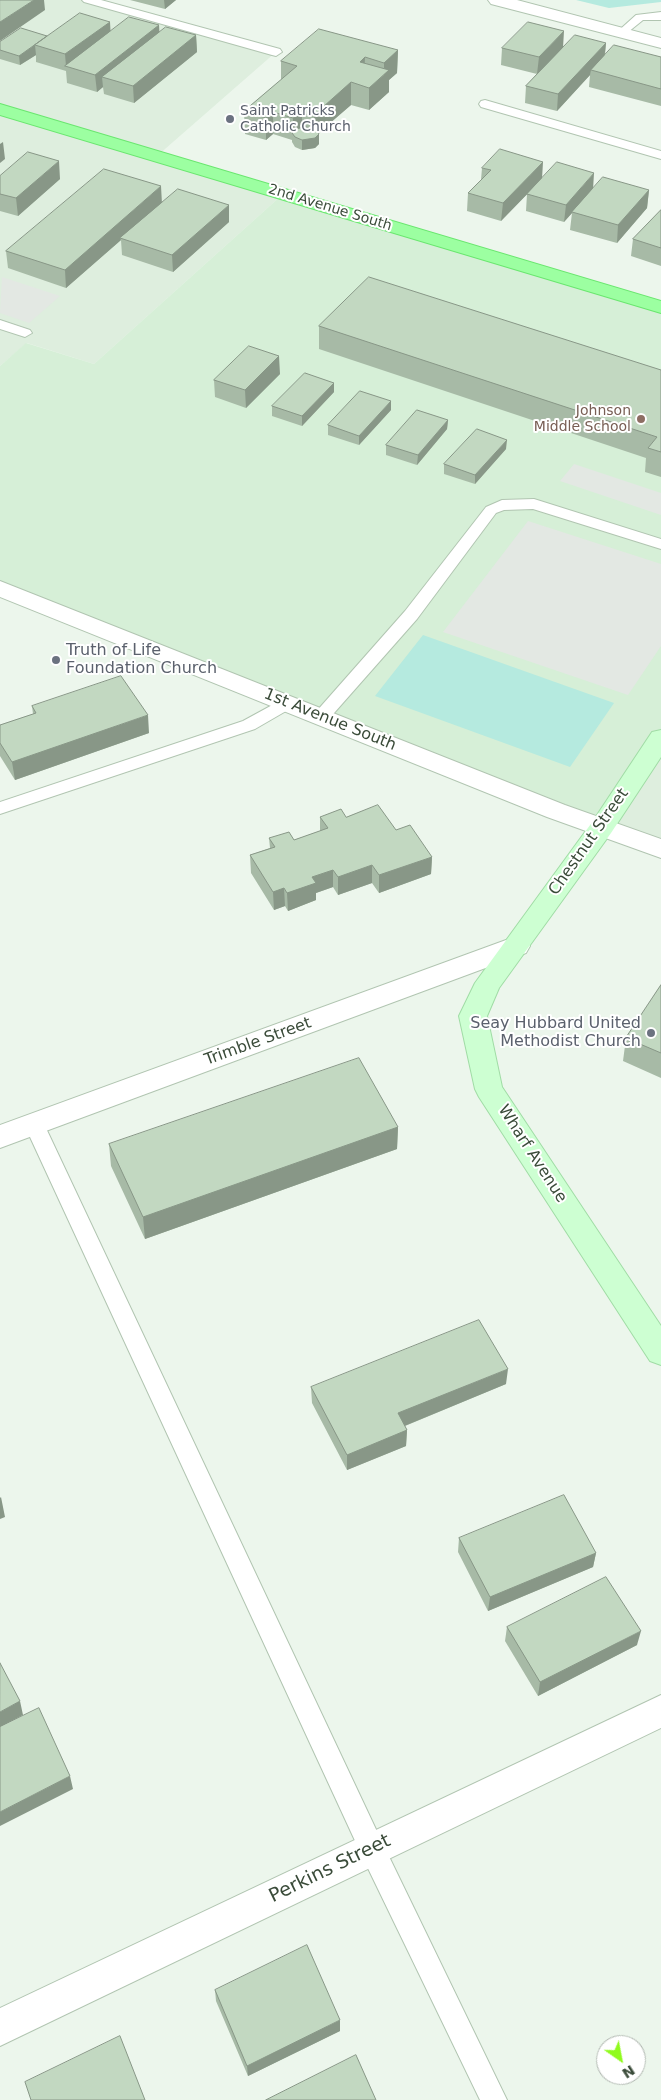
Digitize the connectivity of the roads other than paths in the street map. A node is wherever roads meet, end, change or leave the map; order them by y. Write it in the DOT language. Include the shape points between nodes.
graph roads {
  1 [pos="88,0"];
  2 [pos="497,0"];
  3 [pos="661,16"];
  4 [pos="622,33"];
  5 [pos="661,43"];
  6 [pos="276,52"];
  7 [pos="485,104"];
  8 [pos="0,109"];
  9 [pos="661,155"];
  10 [pos="661,307"];
  11 [pos="0,324"];
  12 [pos="25,333"];
  13 [pos="661,544"];
  14 [pos="0,588"];
  15 [pos="287,703"];
  16 [pos="322,717"];
  17 [pos="661,738"];
  18 [pos="0,808"];
  19 [pos="602,827"];
  20 [pos="661,849"];
  21 [pos="517,946"];
  22 [pos="34,1124"];
  23 [pos="0,1137"];
  24 [pos="661,1352"];
  25 [pos="661,1711"];
  26 [pos="372,1849"];
  27 [pos="0,2027"];
  28 [pos="494,2100"];
  1 -- 6 [label="lane"];
  2 -- 4 [label="street"];
  3 -- 4 [label="lane" via="640,17"];
  4 -- 5 [label="street"];
  7 -- 9 [label="lane"];
  8 -- 10 [label="main road, 2nd Avenue South"];
  11 -- 12 [label="lane"];
  13 -- 16 [label="lane" via="534,504 502,505 491,510 411,615"];
  14 -- 15 [label="street, 1st Avenue South"];
  15 -- 16 [label="street, 1st Avenue South"];
  15 -- 18 [label="lane" via="249,725"];
  16 -- 19 [label="street, 1st Avenue South" via="556,812"];
  17 -- 19 [label="street, Chestnut Street"];
  19 -- 20 [label="street, 1st Avenue South"];
  19 -- 21 [label="street, Chestnut Street"];
  21 -- 22 [label="street, Trimble Street"];
  21 -- 24 [label="street, Wharf Avenue" via="488,983 473,1016 489,1089"];
  22 -- 23 [label="street, Trimble Street"];
  22 -- 26 [label="lane"];
  25 -- 26 [label="street, Perkins Street"];
  26 -- 27 [label="street, Perkins Street"];
  26 -- 28 [label="lane"];
}
